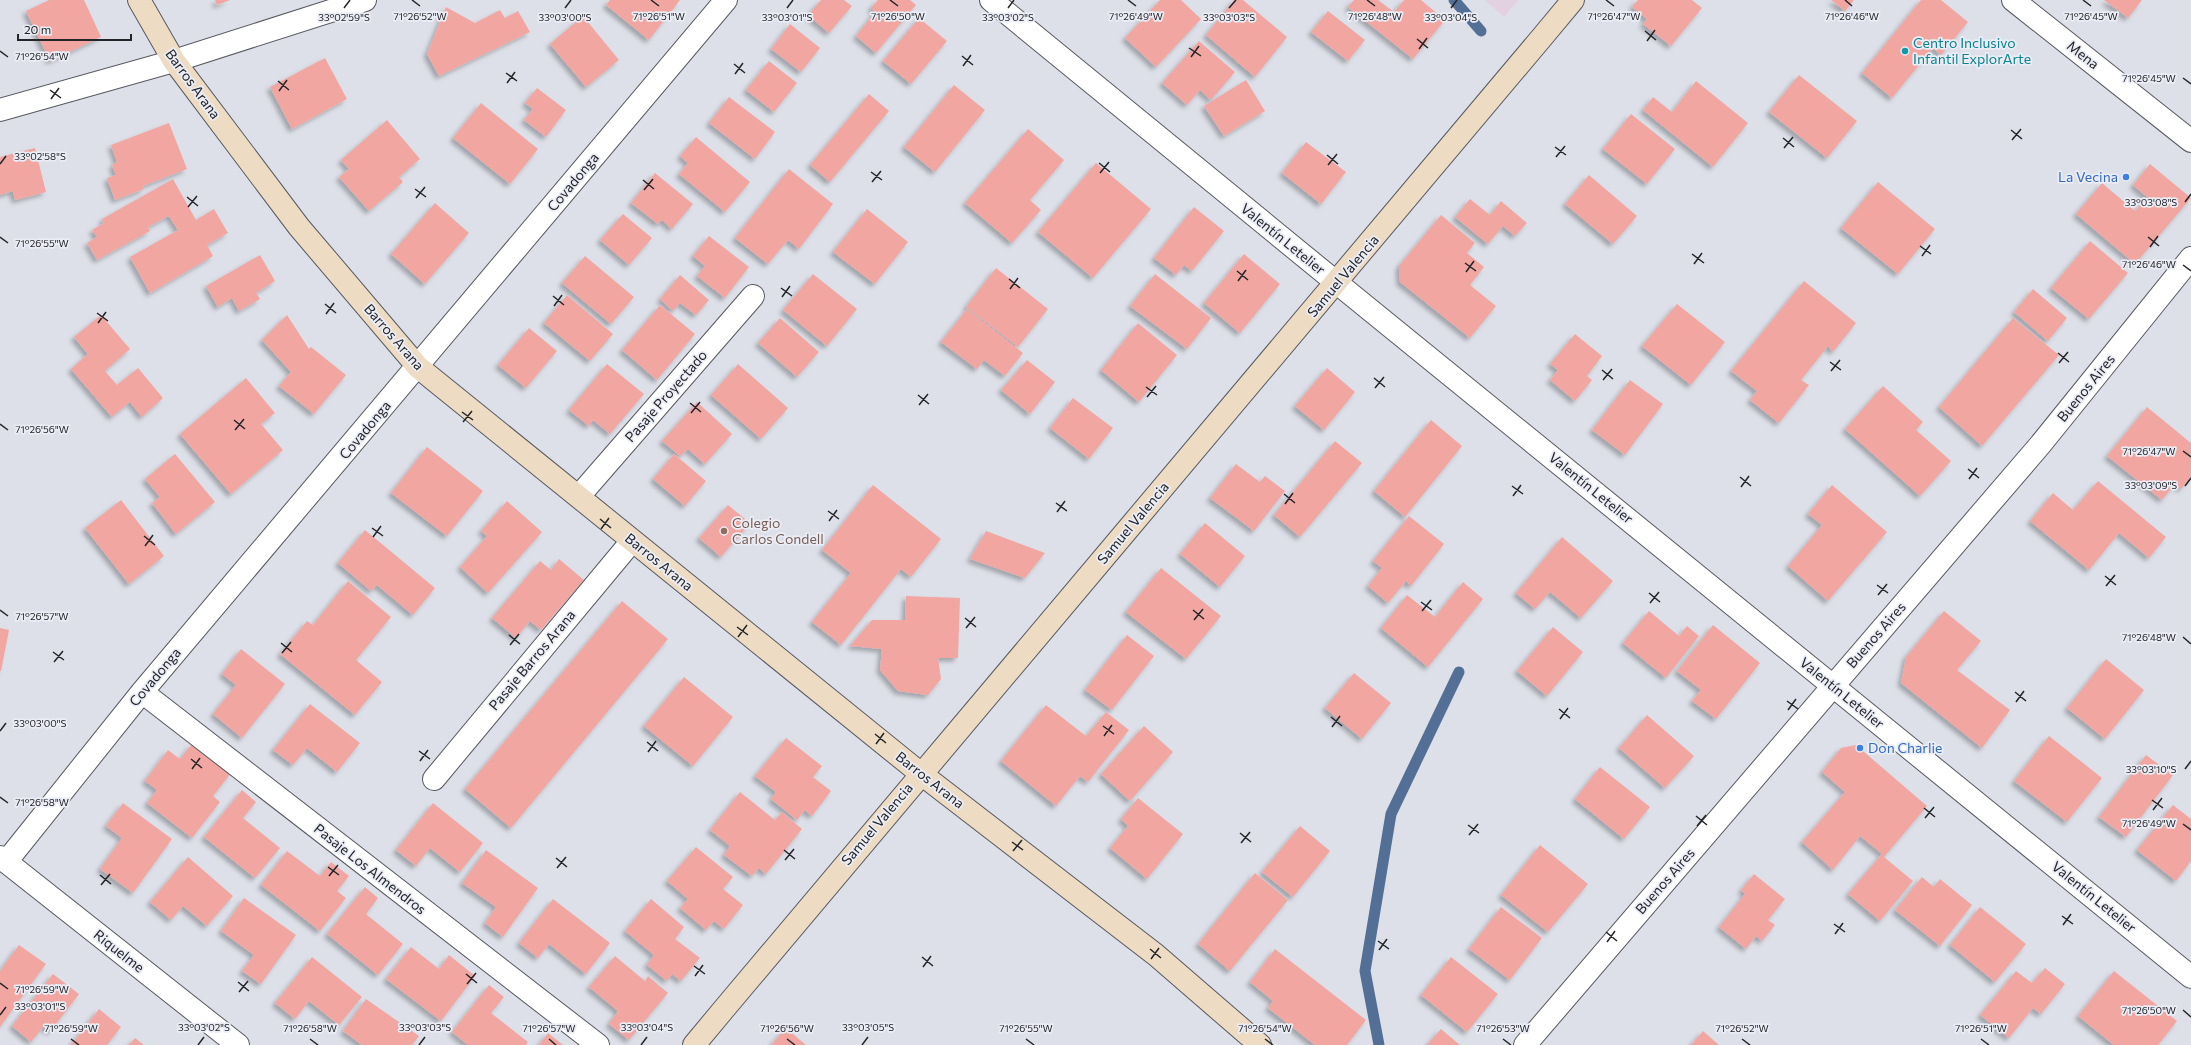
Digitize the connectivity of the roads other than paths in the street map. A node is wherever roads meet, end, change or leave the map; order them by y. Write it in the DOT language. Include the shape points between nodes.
graph roads {
  1 [pos="139,0"];
  2 [pos="364,0"];
  3 [pos="726,0"];
  4 [pos="991,0"];
  5 [pos="1573,0"];
  6 [pos="2013,0"];
  7 [pos="174,61"];
  8 [pos="0,110"];
  9 [pos="2191,141"];
  10 [pos="2191,258"];
  11 [pos="1338,282"];
  12 [pos="753,296"];
  13 [pos="418,367"];
  14 [pos="579,496"];
  15 [pos="632,541"];
  16 [pos="1833,685"];
  17 [pos="142,692"];
  18 [pos="920,773"];
  19 [pos="434,779"];
  20 [pos="3,859"];
  21 [pos="2191,977"];
  22 [pos="238,1045"];
  23 [pos="598,1045"];
  24 [pos="694,1045"];
  25 [pos="1260,1045"];
  26 [pos="1525,1045"];
  1 -- 7 [label="main road, Barros Arana"];
  2 -- 7 [label="street"];
  3 -- 13 [label="street, Covadonga"];
  4 -- 11 [label="street, Valentín Letelier"];
  5 -- 11 [label="main road, Samuel Valencia"];
  6 -- 9 [label="street, Mena"];
  7 -- 8 [label="street"];
  7 -- 13 [label="main road, Barros Arana" via="300,228"];
  10 -- 16 [label="street, Buenos Aires" via="2040,445"];
  11 -- 16 [label="street, Valentín Letelier"];
  11 -- 18 [label="main road, Samuel Valencia"];
  12 -- 14 [label="street, Pasaje Proyectado"];
  13 -- 14 [label="main road, Barros Arana"];
  13 -- 17 [label="street, Covadonga"];
  14 -- 15 [label="main road, Barros Arana"];
  15 -- 18 [label="main road, Barros Arana"];
  15 -- 19 [label="street, Pasaje Barros Arana"];
  16 -- 21 [label="street, Valentín Letelier"];
  16 -- 26 [label="street, Buenos Aires"];
  17 -- 20 [label="street, Covadonga"];
  17 -- 23 [label="street, Pasaje Los Almendros"];
  18 -- 24 [label="main road, Samuel Valencia"];
  18 -- 25 [label="main road, Barros Arana" via="1156,955"];
  20 -- 22 [label="street, Riquelme"];
}
